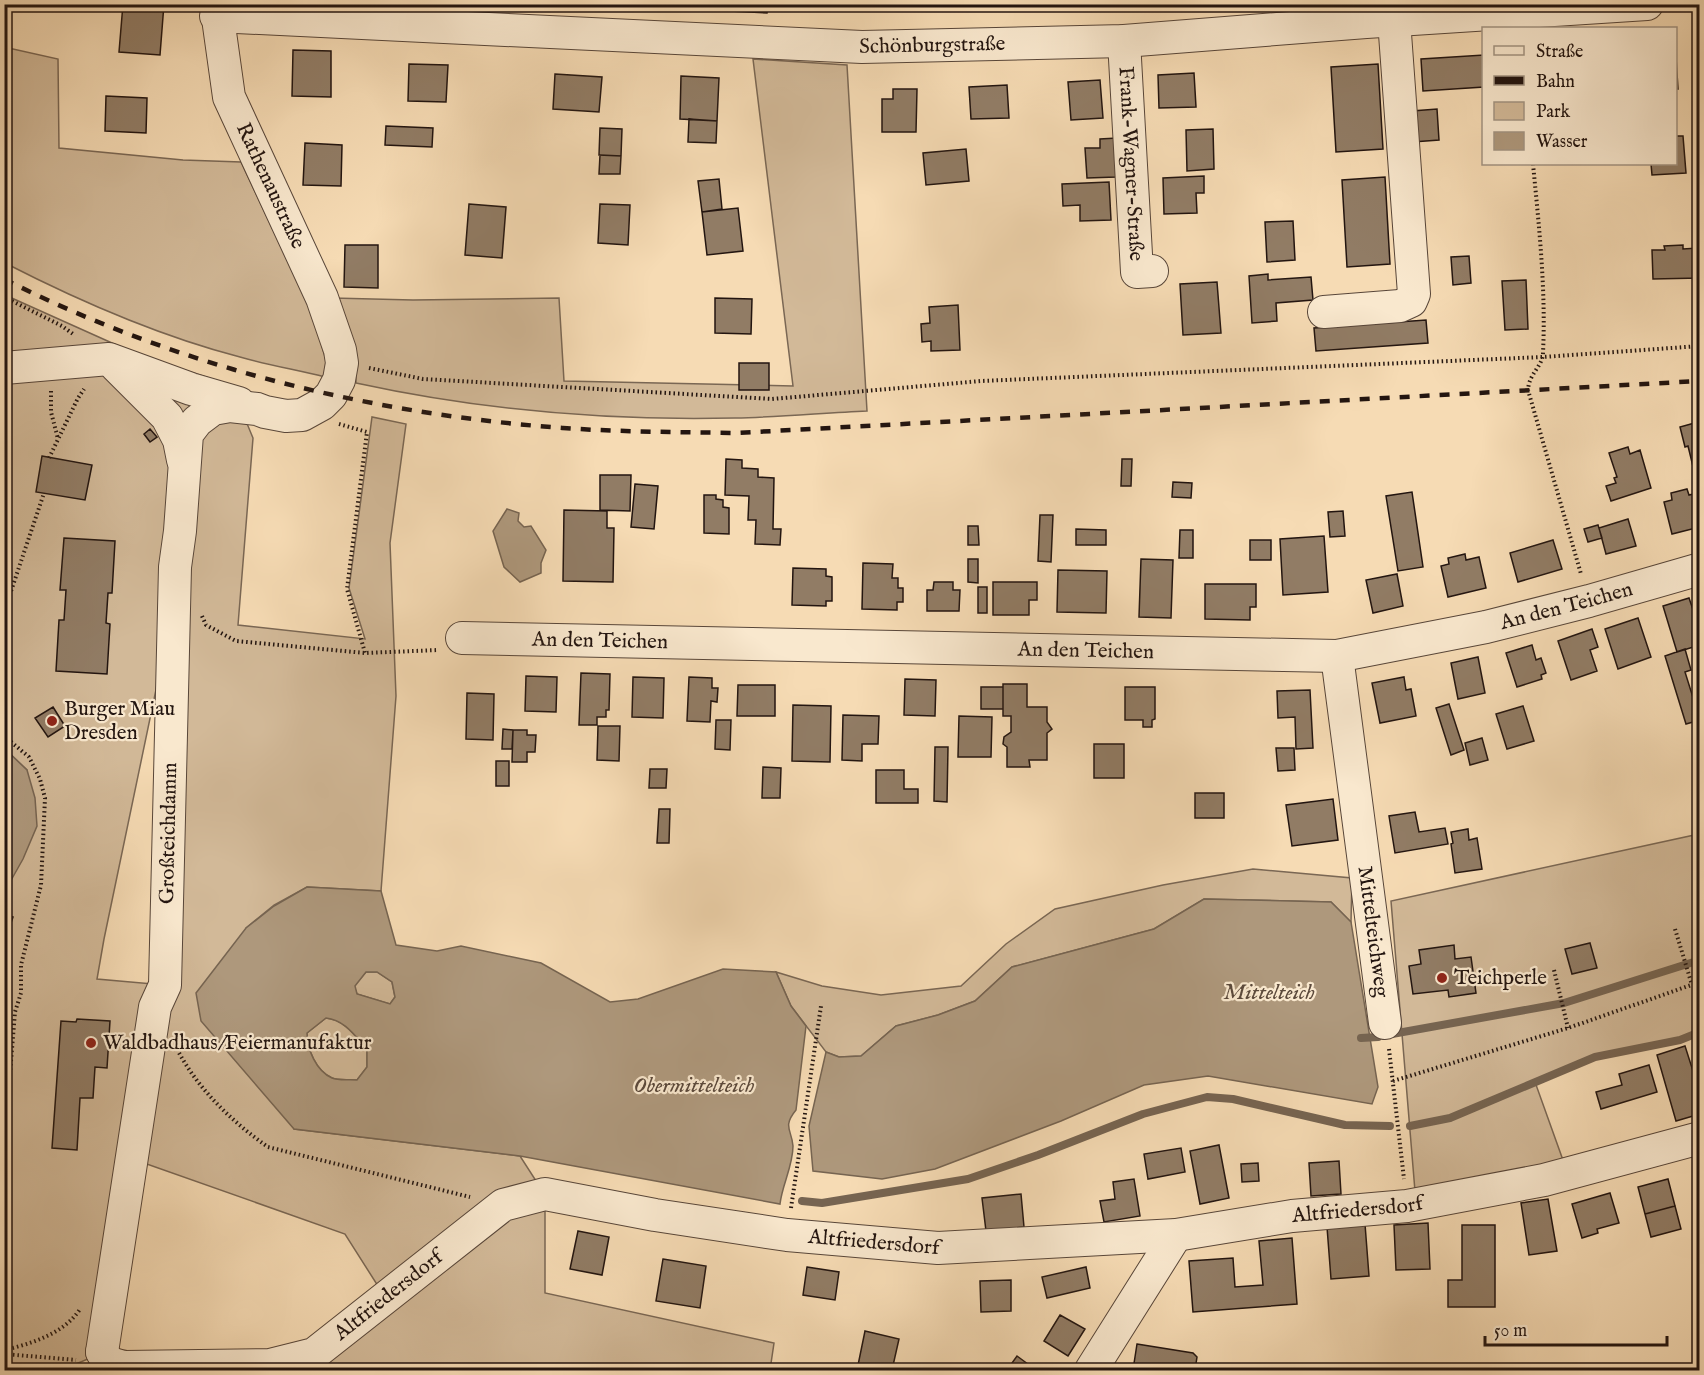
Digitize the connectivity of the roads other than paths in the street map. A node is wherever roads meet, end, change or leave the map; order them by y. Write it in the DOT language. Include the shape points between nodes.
graph roads {
  1 [pos="1647,4"];
  2 [pos="216,10"];
  3 [pos="1375,15"];
  4 [pos="1124,41"];
  5 [pos="1152,271"];
  6 [pos="1324,312"];
  7 [pos="109,359"];
  8 [pos="4,368"];
  9 [pos="257,409"];
  10 [pos="302,415"];
  11 [pos="184,464"];
  12 [pos="1700,569"];
  13 [pos="462,638"];
  14 [pos="1337,656"];
  15 [pos="1385,1023"];
  16 [pos="1700,1138"];
  17 [pos="1176,1235"];
  18 [pos="93,1361"];
  19 [pos="1090,1371"];
  1 -- 3 [label="street, Schönburgstraße"];
  2 -- 4 [label="street, Schönburgstraße" via="862,46"];
  2 -- 10 [label="street, Rathenaustraße" via="229,97 322,298 340,350 339,380 331,394"];
  3 -- 4 [label="street, Schönburgstraße"];
  3 -- 6 [label="street" via="1414,294 1400,306"];
  4 -- 5 [label="street, Frank-Wagner-Straße" via="1137,272"];
  7 -- 8 [label="street"];
  7 -- 9 [label="street" via="191,390"];
  7 -- 11 [label="street" via="167,417 179,440"];
  9 -- 10 [label="street, Großteichdamm" via="286,416"];
  9 -- 11 [label="street, Großteichdamm" via="213,409 197,421 187,434"];
  11 -- 18 [label="street, Großteichdamm" via="176,567 165,985 155,1007"];
  12 -- 14 [label="street, An den Teichen" via="1486,627"];
  13 -- 14 [label="street, An den Teichen"];
  14 -- 15 [label="street, Mittelteichweg"];
  16 -- 17 [label="street, Altfriedersdorf" via="1544,1180 1407,1206 1292,1216"];
  17 -- 18 [label="street, Altfriedersdorf" via="938,1248 787,1235 545,1194 503,1205 314,1354 270,1365 125,1367 106,1360"];
  17 -- 19 [label="street"];
}
